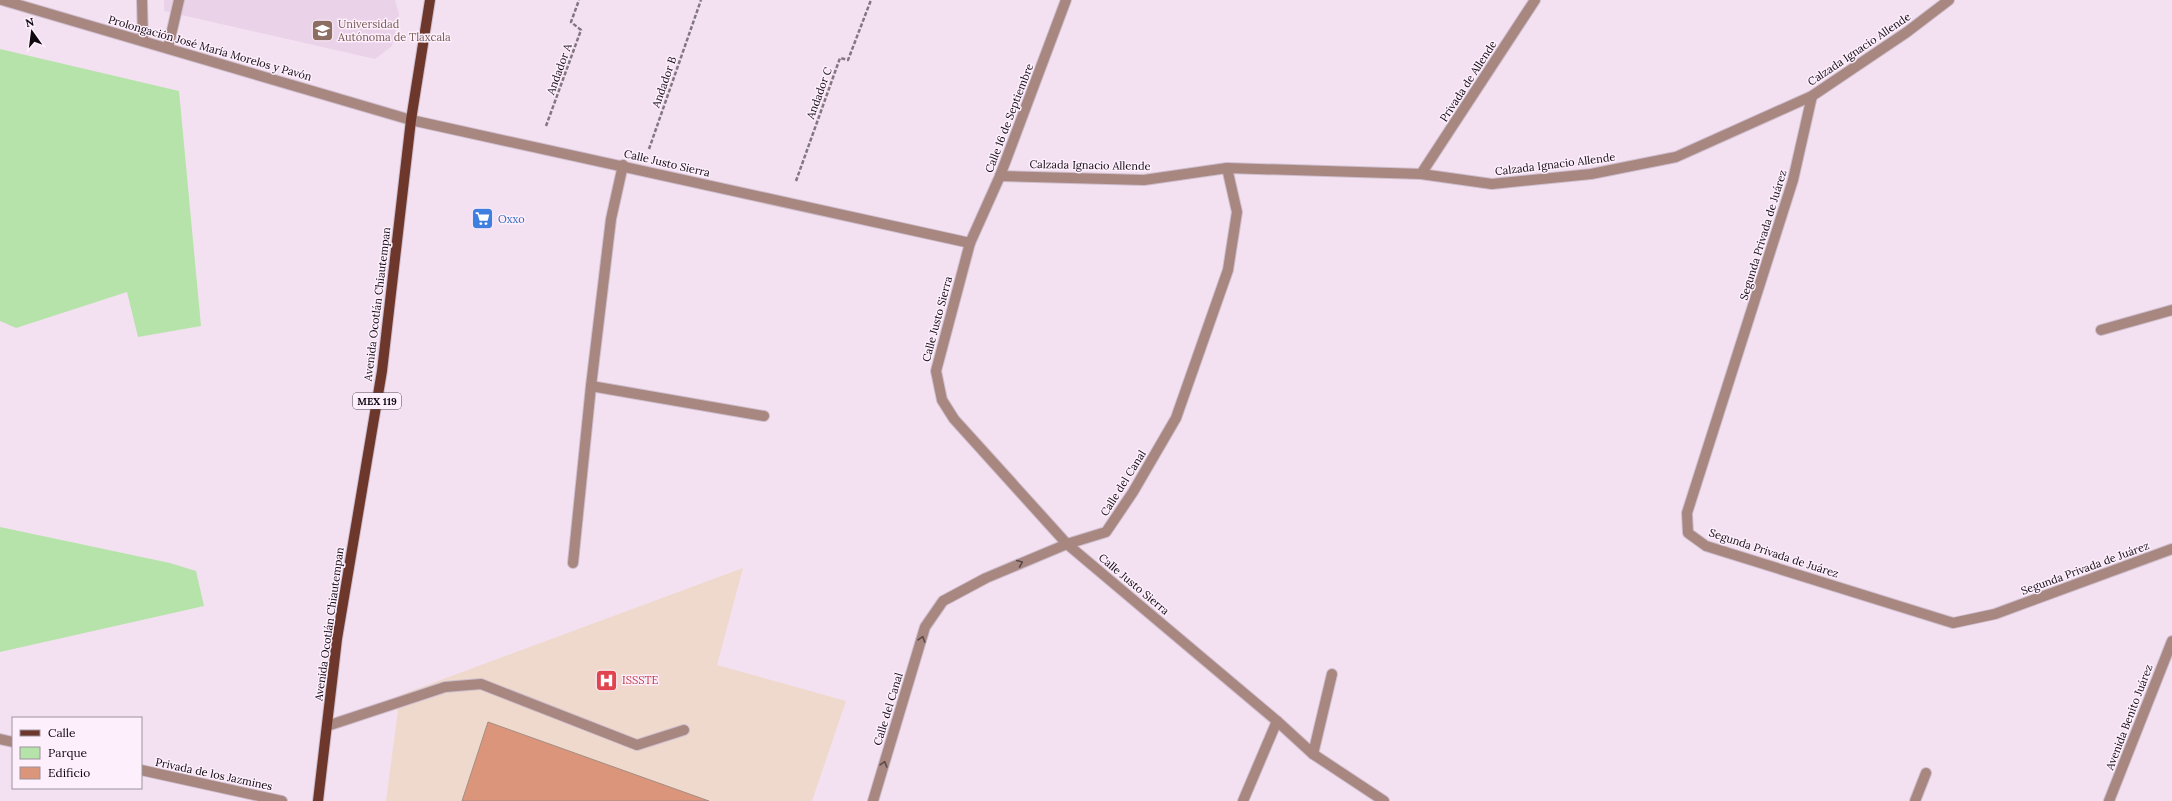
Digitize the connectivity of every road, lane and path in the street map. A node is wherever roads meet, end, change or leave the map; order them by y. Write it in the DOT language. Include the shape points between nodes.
graph roads {
  1 [pos="2,0"];
  2 [pos="142,0"];
  3 [pos="179,0"];
  4 [pos="430,0"];
  5 [pos="579,0"];
  6 [pos="700,0"];
  7 [pos="871,0"];
  8 [pos="1066,0"];
  9 [pos="1535,0"];
  10 [pos="1949,0"];
  11 [pos="143,41"];
  12 [pos="168,48"];
  13 [pos="1812,96"];
  14 [pos="411,120"];
  15 [pos="538,148"];
  16 [pos="623,165"];
  17 [pos="1227,168"];
  18 [pos="642,170"];
  19 [pos="1422,174"];
  20 [pos="1000,176"];
  21 [pos="788,202"];
  22 [pos="970,243"];
  23 [pos="2172,310"];
  24 [pos="2101,330"];
  25 [pos="591,386"];
  26 [pos="764,416"];
  27 [pos="1067,544"];
  28 [pos="2172,549"];
  29 [pos="573,563"];
  30 [pos="2172,641"];
  31 [pos="1332,674"];
  32 [pos="1277,721"];
  33 [pos="327,726"];
  34 [pos="684,730"];
  35 [pos="0,739"];
  36 [pos="12,742"];
  37 [pos="1313,754"];
  38 [pos="142,770"];
  39 [pos="1926,773"];
  40 [pos="282,801"];
  41 [pos="318,801"];
  42 [pos="873,801"];
  43 [pos="1243,801"];
  44 [pos="1384,801"];
  45 [pos="1915,801"];
  46 [pos="2109,801"];
  1 -- 11 [label="street, Prolongación José María Morelos y Pavón"];
  2 -- 11 [label="street"];
  3 -- 12 [label="street"];
  4 -- 14 [label="main road, Avenida Ocotlán Chiautempan / MEX 119"];
  5 -- 15 [label="path, Andador A" via="571,22 582,30"];
  6 -- 18 [label="path, Andador B"];
  7 -- 21 [label="path, Andador C" via="848,60 840,58"];
  8 -- 20 [label="street, Calle 16 de Septiembre"];
  9 -- 19 [label="street, Privada de Allende"];
  10 -- 13 [label="street, Calzada Ignacio Allende" via="1907,32"];
  11 -- 12 [label="street, Prolongación José María Morelos y Pavón"];
  12 -- 14 [label="street, Prolongación José María Morelos y Pavón"];
  13 -- 19 [label="street, Calzada Ignacio Allende" via="1676,157 1591,174 1492,184"];
  13 -- 28 [label="street, Segunda Privada de Juárez" via="1793,180 1687,513 1688,533 1706,546 1953,623 1995,614"];
  14 -- 15 [label="street, Calle Justo Sierra"];
  14 -- 33 [label="main road, Avenida Ocotlán Chiautempan / MEX 119" via="382,371 349,559"];
  15 -- 16 [label="street, Calle Justo Sierra"];
  16 -- 18 [label="street, Calle Justo Sierra"];
  16 -- 25 [label="street" via="611,220"];
  17 -- 19 [label="street, Calzada Ignacio Allende"];
  17 -- 20 [label="street, Calzada Ignacio Allende" via="1144,180"];
  17 -- 27 [label="street, Calle del Canal" via="1237,212 1228,270 1176,418 1133,492 1106,532"];
  18 -- 21 [label="street, Calle Justo Sierra"];
  20 -- 22 [label="street, Calle 16 de Septiembre"];
  21 -- 22 [label="street, Calle Justo Sierra"];
  22 -- 27 [label="street, Calle Justo Sierra" via="936,371 942,400 954,419"];
  23 -- 24 [label="street"];
  25 -- 26 [label="street"];
  25 -- 29 [label="street"];
  27 -- 32 [label="street, Calle Justo Sierra"];
  42 -- 27 [label="street, Calle del Canal, one-way" via="925,627 943,601 986,578"];
  30 -- 46 [label="street, Avenida Benito Juárez"];
  31 -- 37 [label="street"];
  32 -- 37 [label="street, Calle Justo Sierra"];
  32 -- 43 [label="street"];
  33 -- 34 [label="street" via="445,687 481,684 637,745"];
  33 -- 41 [label="main road, Avenida Ocotlán Chiautempan / MEX 119"];
  35 -- 36 [label="street"];
  37 -- 44 [label="street, Calle Justo Sierra"];
  38 -- 40 [label="street, Privada de los Jazmines"];
  39 -- 45 [label="street"];
}
